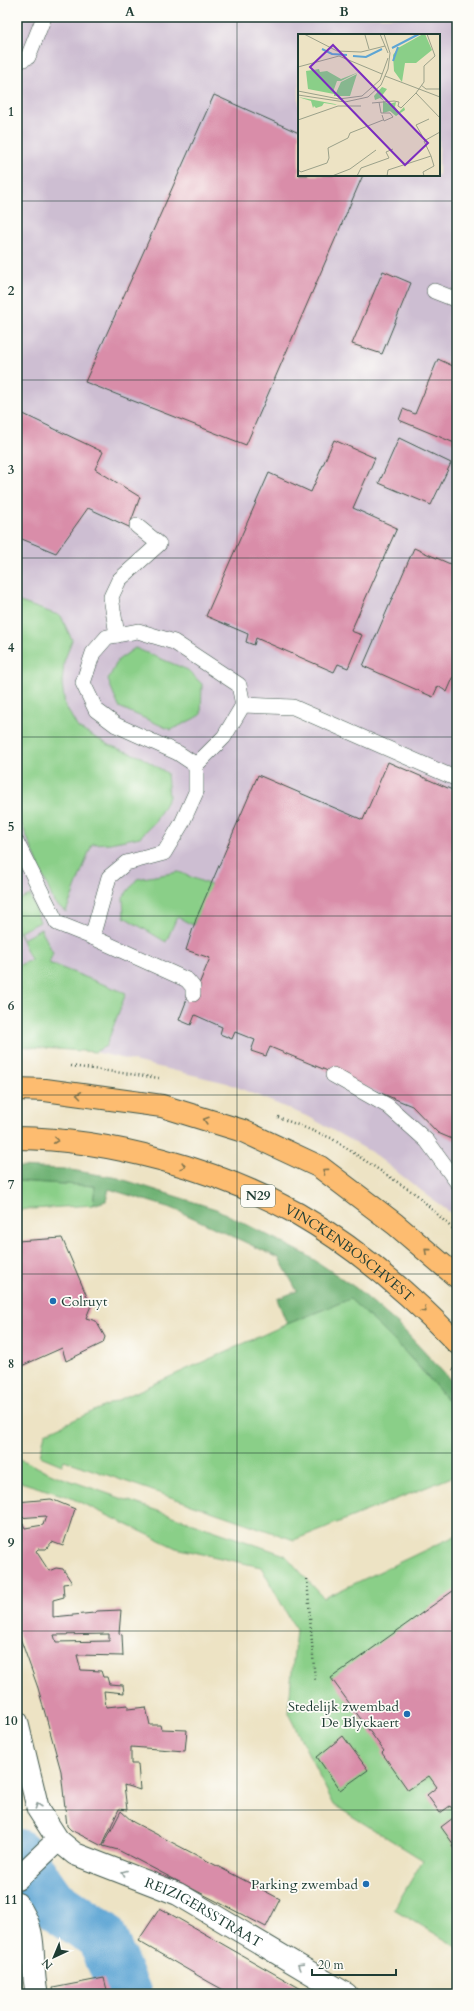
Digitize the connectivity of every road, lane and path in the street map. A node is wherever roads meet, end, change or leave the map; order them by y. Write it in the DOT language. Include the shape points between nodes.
graph roads {
  1 [pos="44,17"];
  2 [pos="17,62"];
  3 [pos="434,291"];
  4 [pos="457,300"];
  5 [pos="137,526"];
  6 [pos="117,635"];
  7 [pos="243,705"];
  8 [pos="196,765"];
  9 [pos="457,779"];
  10 [pos="17,843"];
  11 [pos="92,937"];
  12 [pos="193,994"];
  13 [pos="333,1075"];
  14 [pos="17,1089"];
  15 [pos="17,1138"];
  16 [pos="457,1182"];
  17 [pos="457,1277"];
  18 [pos="457,1343"];
  19 [pos="452,1368"];
  20 [pos="457,1374"];
  21 [pos="307,1579"];
  22 [pos="316,1681"];
  23 [pos="17,1722"];
  24 [pos="58,1840"];
  25 [pos="17,1878"];
  26 [pos="17,1904"];
  27 [pos="37,1994"];
  28 [pos="346,1994"];
  1 -- 2 [label="lane" via="28,57"];
  3 -- 4 [label="lane"];
  5 -- 6 [label="lane" via="159,544 119,580 111,597"];
  6 -- 7 [label="lane" via="138,631 174,642 239,685"];
  6 -- 8 [label="lane" via="107,637 94,653 83,683 96,710 116,725 178,753"];
  7 -- 8 [label="lane" via="224,737"];
  7 -- 9 [label="lane" via="293,707"];
  8 -- 11 [label="lane" via="196,792 182,823 164,853 126,863 109,877"];
  10 -- 11 [label="lane" via="56,923"];
  11 -- 12 [label="lane" via="187,980 193,987"];
  13 -- 16 [label="lane" via="388,1106 427,1142"];
  17 -- 14 [label="main road, one-way" via="395,1224 320,1167 243,1131 162,1106 45,1090"];
  15 -- 18 [label="main road, VINCKENBOSCHVEST / N29, one-way" via="78,1142 145,1155 227,1181 298,1214 356,1253 402,1290"];
  19 -- 20 [label="path"];
  21 -- 22 [label="path"];
  24 -- 23 [label="street, REIZIGERSSTRAAT, one-way" via="38,1809"];
  24 -- 25 [label="street"];
  28 -- 24 [label="street, REIZIGERSSTRAAT, one-way" via="178,1894 75,1854"];
  26 -- 27 [label="street" via="26,1916 33,1941"];
}
